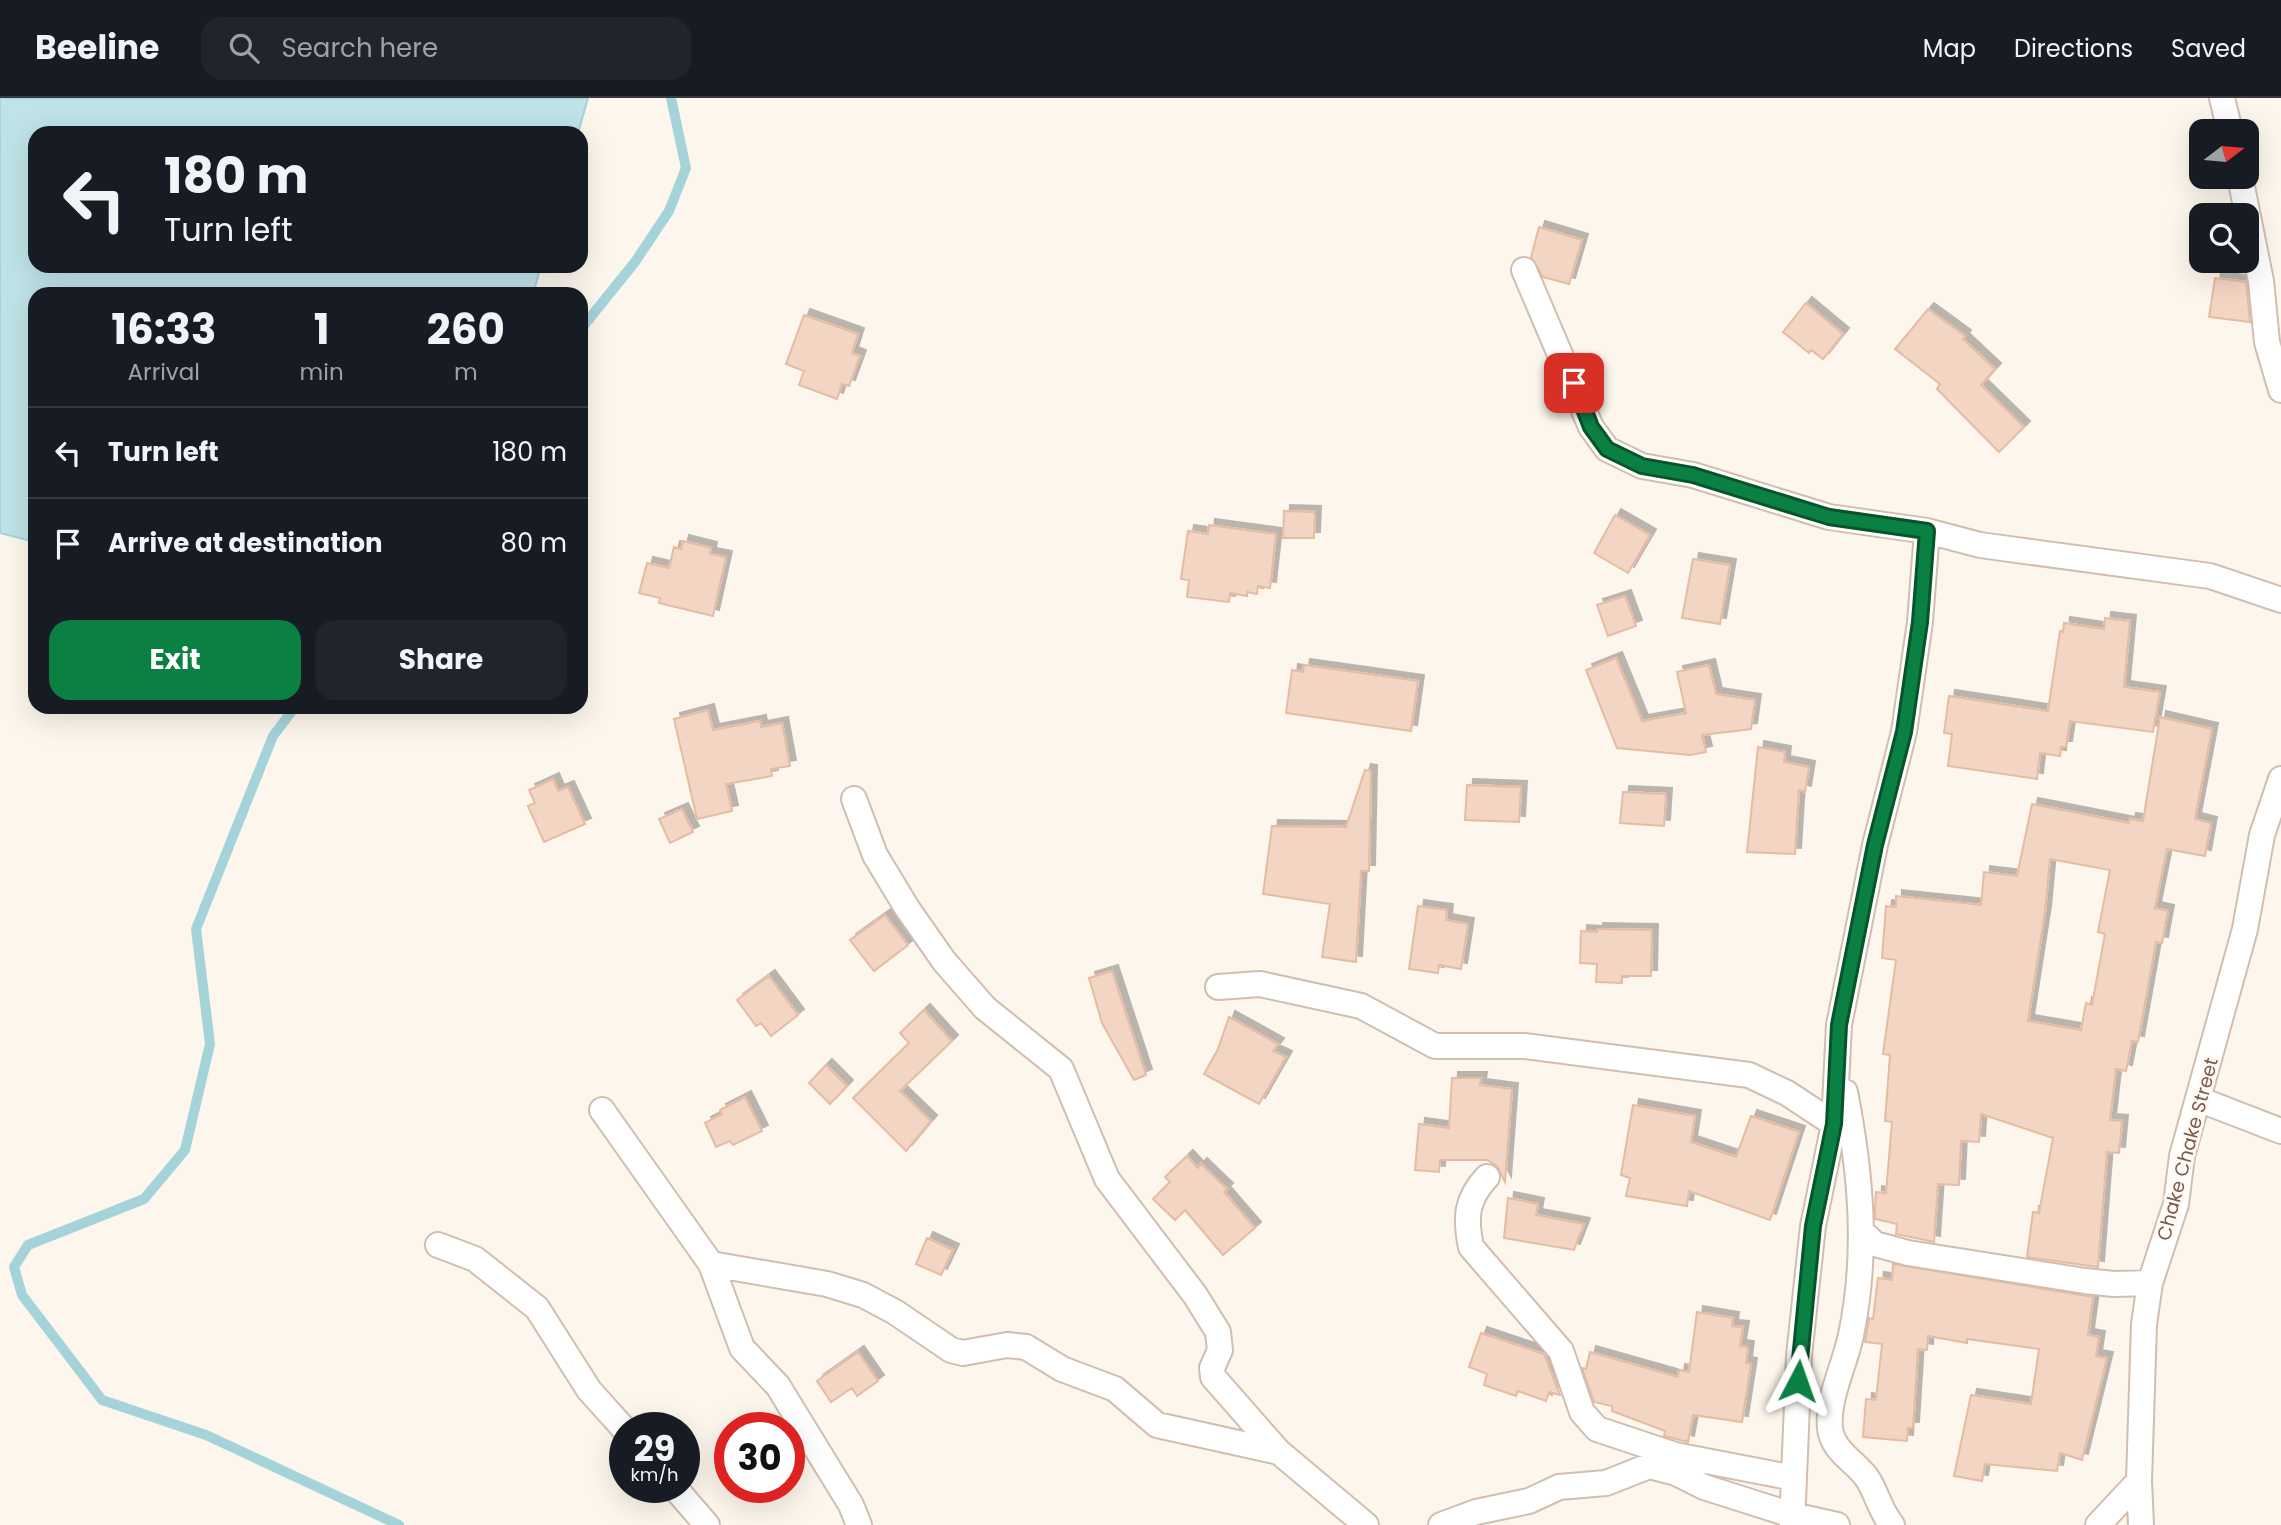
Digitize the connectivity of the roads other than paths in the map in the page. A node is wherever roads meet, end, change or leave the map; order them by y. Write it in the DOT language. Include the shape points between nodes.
graph roads {
  1 [pos="2222,98"];
  2 [pos="2227,119"];
  3 [pos="2242,189"];
  4 [pos="1524,270"];
  5 [pos="2281,390"];
  6 [pos="1927,531"];
  7 [pos="2281,600"];
  8 [pos="2281,779"];
  9 [pos="854,799"];
  10 [pos="1218,987"];
  11 [pos="1838,1051"];
  12 [pos="2198,1099"];
  13 [pos="602,1110"];
  14 [pos="1834,1124"];
  15 [pos="2281,1131"];
  16 [pos="1487,1177"];
  17 [pos="1862,1232"];
  18 [pos="438,1245"];
  19 [pos="711,1264"];
  20 [pos="2150,1283"];
  21 [pos="609,1412"];
  22 [pos="1279,1452"];
  23 [pos="1675,1455"];
  24 [pos="1647,1466"];
  25 [pos="1794,1478"];
  26 [pos="2139,1481"];
  27 [pos="688,1503"];
  28 [pos="1792,1520"];
  29 [pos="707,1525"];
  30 [pos="859,1525"];
  31 [pos="1366,1525"];
  32 [pos="1441,1525"];
  33 [pos="1837,1525"];
  34 [pos="1892,1525"];
  35 [pos="2098,1525"];
  36 [pos="2141,1525"];
  1 -- 2 [label="street"];
  3 -- 5 [label="street" via="2261,281 2267,342"];
  4 -- 6 [label="street" via="1591,427 1607,449 1642,466 1693,475 1829,517"];
  6 -- 7 [label="street" via="1980,545 2210,576"];
  6 -- 11 [label="street" via="1904,732 1875,845 1839,1025"];
  8 -- 12 [label="street, Chake Chake Street" via="2262,835 2245,929"];
  9 -- 22 [label="street" via="876,855 944,961 985,1008 1061,1069 1107,1179 1218,1332 1220,1350 1213,1377"];
  10 -- 14 [label="street" via="1261,984 1360,1006 1435,1046 1524,1046 1749,1075"];
  11 -- 14 [label="street"];
  11 -- 17 [label="street" via="1854,1138"];
  12 -- 15 [label="street"];
  12 -- 20 [label="street, Chake Chake Street" via="2182,1156 2176,1204"];
  13 -- 19 [label="street"];
  14 -- 25 [label="street" via="1813,1226 1799,1356"];
  16 -- 23 [label="street" via="1472,1193 1471,1247 1561,1351 1589,1423"];
  17 -- 20 [label="street" via="1875,1244 1908,1253 2085,1281"];
  17 -- 34 [label="street" via="1851,1335 1830,1428 1840,1450 1866,1476"];
  18 -- 21 [label="street" via="475,1259 537,1308 589,1390"];
  19 -- 22 [label="street" via="827,1284 863,1296 951,1350 1026,1347 1062,1369 1115,1389 1157,1425"];
  19 -- 30 [label="street" via="742,1348 778,1386"];
  20 -- 26 [label="street, Chake Chake Street" via="2144,1324"];
  22 -- 31 [label="street"];
  23 -- 24 [label="street"];
  23 -- 25 [label="street"];
  24 -- 28 [label="street"];
  24 -- 32 [label="street" via="1606,1483 1559,1487 1529,1501"];
  25 -- 28 [label="street"];
  26 -- 35 [label="street"];
  26 -- 36 [label="street, Chake Chake Street"];
  27 -- 29 [label="street"];
  28 -- 33 [label="street"];
}
